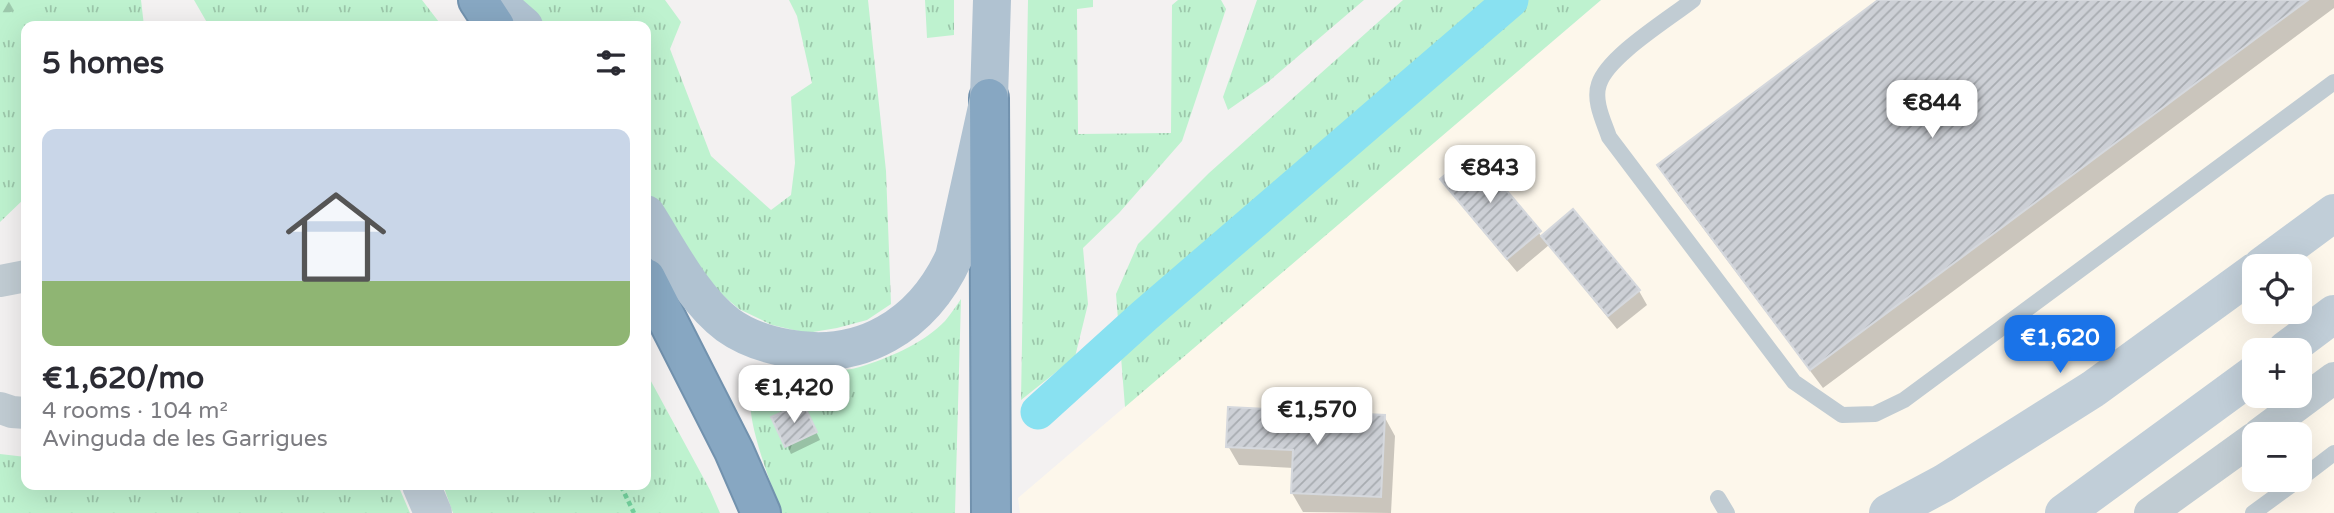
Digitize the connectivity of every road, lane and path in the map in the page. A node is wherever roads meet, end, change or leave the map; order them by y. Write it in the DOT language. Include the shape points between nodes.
graph roads {
  1 [pos="478,0"];
  2 [pos="494,0"];
  3 [pos="992,0"];
  4 [pos="1693,0"];
  5 [pos="492,21"];
  6 [pos="518,21"];
  7 [pos="2334,82"];
  8 [pos="989,98"];
  9 [pos="2334,213"];
  10 [pos="651,222"];
  11 [pos="2278,254"];
  12 [pos="21,277"];
  13 [pos="0,281"];
  14 [pos="2242,281"];
  15 [pos="651,288"];
  16 [pos="2334,314"];
  17 [pos="2302,338"];
  18 [pos="2334,378"];
  19 [pos="2242,383"];
  20 [pos="0,408"];
  21 [pos="21,412"];
  22 [pos="2275,422"];
  23 [pos="2242,447"];
  24 [pos="2334,453"];
  25 [pos="2312,469"];
  26 [pos="423,490"];
  27 [pos="623,490"];
  28 [pos="2281,492"];
  29 [pos="1718,498"];
  30 [pos="432,513"];
  31 [pos="635,513"];
  32 [pos="761,513"];
  33 [pos="991,513"];
  34 [pos="1727,513"];
  35 [pos="1888,513"];
  36 [pos="2064,513"];
  37 [pos="2150,513"];
  38 [pos="2253,513"];
  1 -- 5 [label="highway"];
  2 -- 6 [label="main road"];
  3 -- 8 [label="main road"];
  4 -- 7 [label="lane" via="1611,62 1598,85 1598,107 1609,137 1794,382 1842,415 1875,414 1904,400"];
  8 -- 10 [label="main road" via="954,257 944,278 902,325 872,342 810,353 757,342 728,325 702,300"];
  8 -- 33 [label="highway"];
  9 -- 11 [label="street"];
  12 -- 13 [label="street"];
  14 -- 35 [label="street" via="2093,389"];
  15 -- 32 [label="highway"];
  16 -- 17 [label="street"];
  18 -- 22 [label="street"];
  19 -- 36 [label="street"];
  20 -- 21 [label="street"];
  23 -- 37 [label="street"];
  24 -- 25 [label="lane"];
  26 -- 30 [label="street"];
  27 -- 31 [label="path"];
  28 -- 38 [label="lane"];
  29 -- 34 [label="lane"];
}
